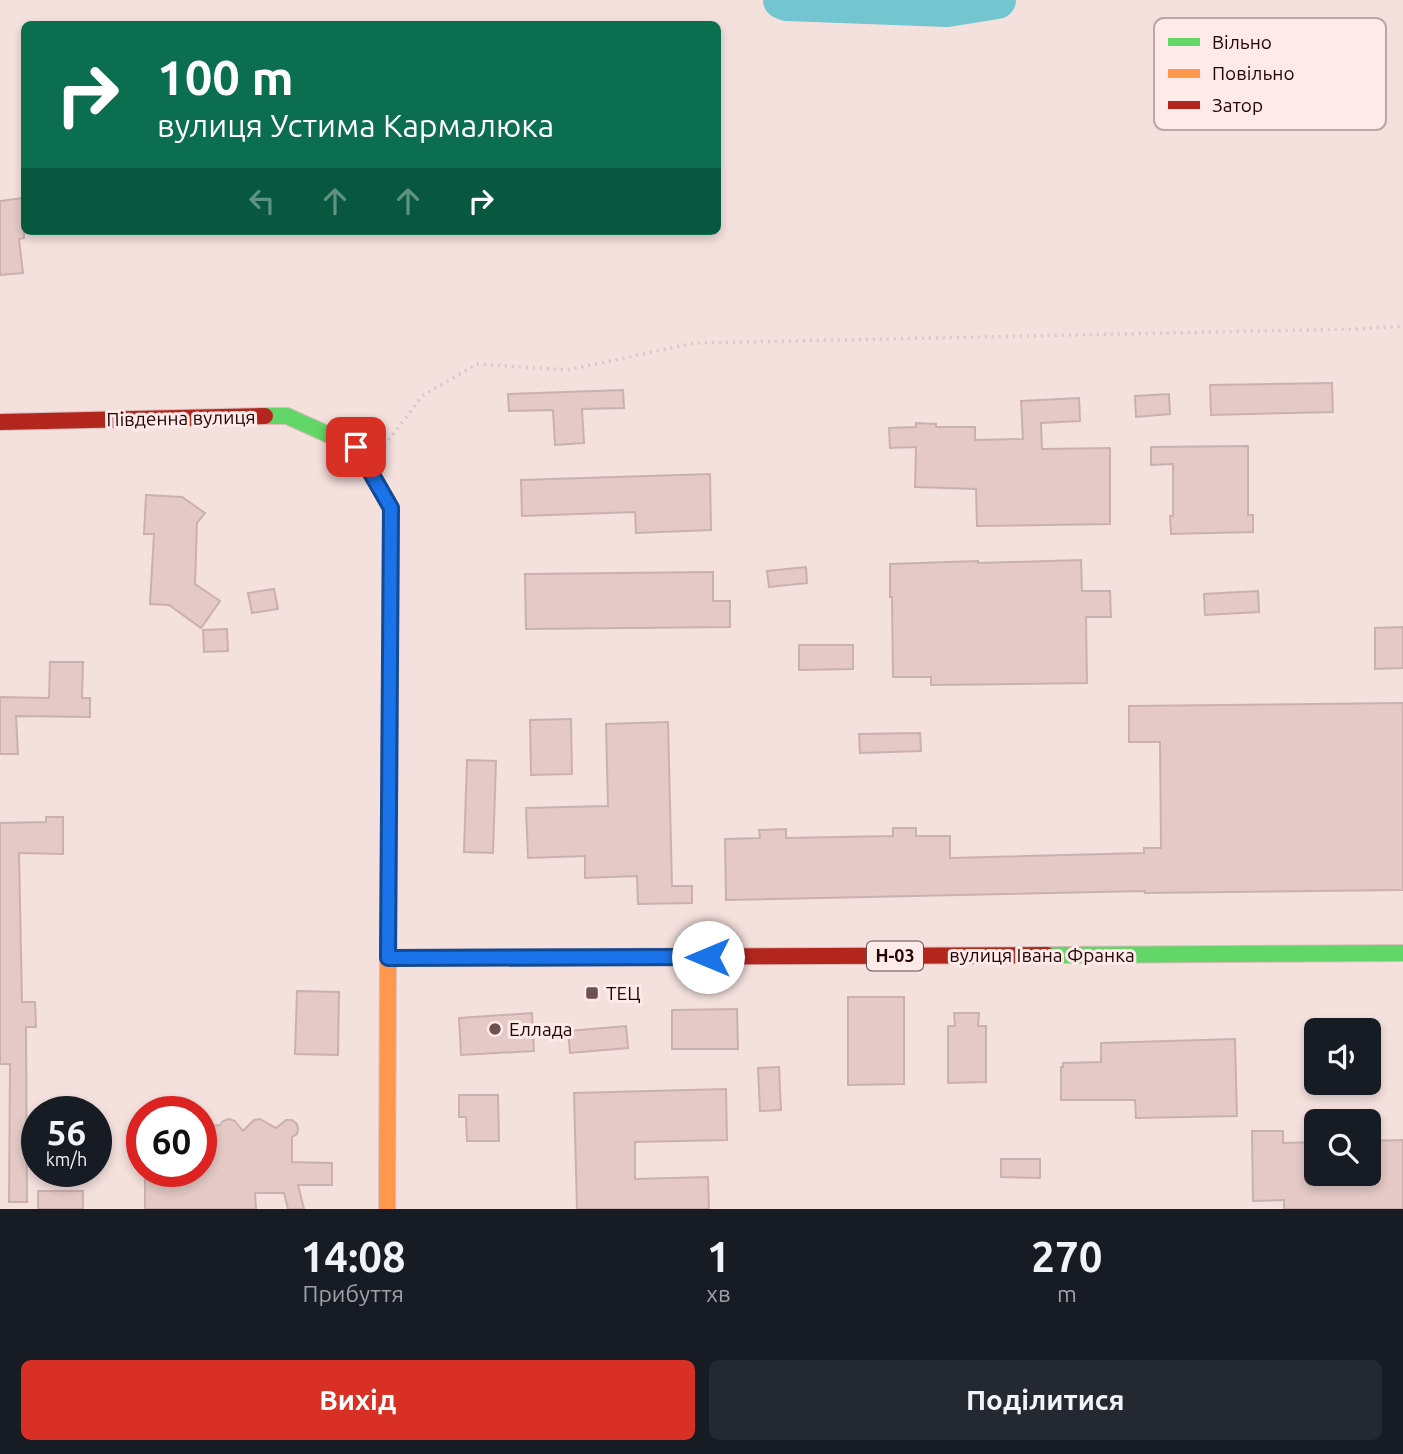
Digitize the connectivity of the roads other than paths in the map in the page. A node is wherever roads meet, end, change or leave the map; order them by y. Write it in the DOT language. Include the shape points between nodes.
graph roads {
  1 [pos="0,422"];
  2 [pos="1403,953"];
  3 [pos="388,958"];
  4 [pos="387,1209"];
  1 -- 3 [label="main road, Південна вулиця" via="287,416 356,447 391,508"];
  2 -- 3 [label="main road, вулиця Івана Франка / Н-03"];
  3 -- 4 [label="main road"];
}
